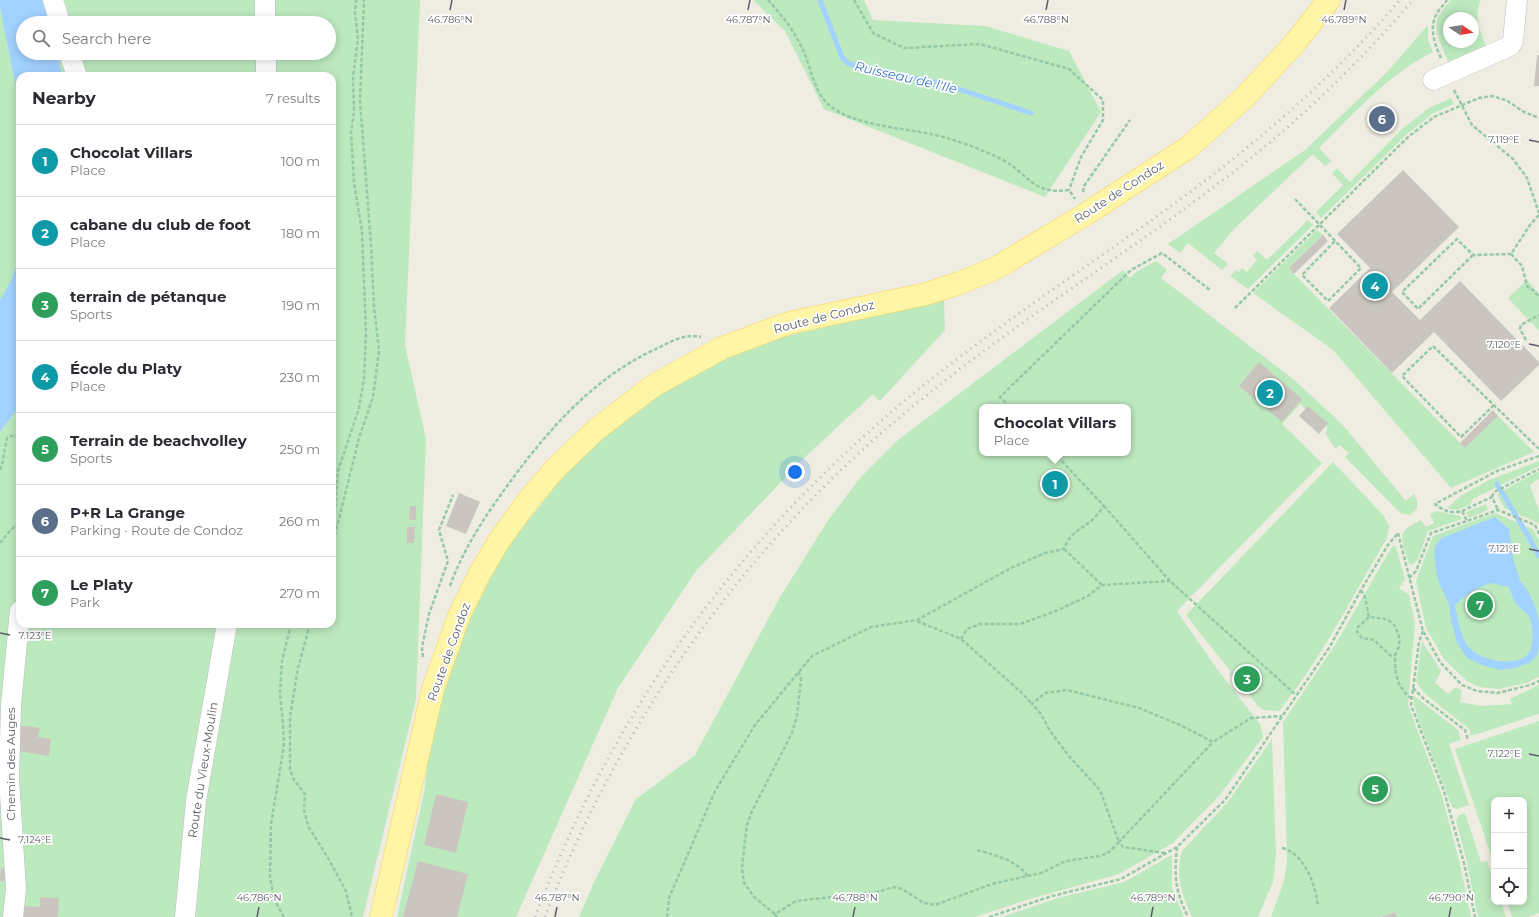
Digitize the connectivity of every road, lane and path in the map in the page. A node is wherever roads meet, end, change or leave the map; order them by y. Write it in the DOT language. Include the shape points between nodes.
graph roads {
  1 [pos="53,0"];
  2 [pos="265,0"];
  3 [pos="356,0"];
  4 [pos="364,0"];
  5 [pos="768,0"];
  6 [pos="854,0"];
  7 [pos="1329,0"];
  8 [pos="1448,0"];
  9 [pos="1517,0"];
  10 [pos="58,16"];
  11 [pos="265,16"];
  12 [pos="72,60"];
  13 [pos="266,60"];
  14 [pos="76,72"];
  15 [pos="266,72"];
  16 [pos="1440,78"];
  17 [pos="1461,105"];
  18 [pos="1539,118"];
  19 [pos="1130,120"];
  20 [pos="1069,190"];
  21 [pos="1295,199"];
  22 [pos="1090,212"];
  23 [pos="1539,214"];
  24 [pos="1319,224"];
  25 [pos="1335,241"];
  26 [pos="1510,254"];
  27 [pos="1473,255"];
  28 [pos="1210,290"];
  29 [pos="1539,297"];
  30 [pos="1235,308"];
  31 [pos="1539,314"];
  32 [pos="1526,340"];
  33 [pos="1007,404"];
  34 [pos="1494,405"];
  35 [pos="16,436"];
  36 [pos="1539,449"];
  37 [pos="1057,456"];
  38 [pos="1539,456"];
  39 [pos="1539,469"];
  40 [pos="0,470"];
  41 [pos="453,495"];
  42 [pos="1492,497"];
  43 [pos="336,498"];
  44 [pos="1104,506"];
  45 [pos="1498,510"];
  46 [pos="1462,511"];
  47 [pos="1467,521"];
  48 [pos="16,525"];
  49 [pos="336,531"];
  50 [pos="1539,534"];
  51 [pos="0,543"];
  52 [pos="1064,549"];
  53 [pos="1409,578"];
  54 [pos="1170,581"];
  55 [pos="1102,585"];
  56 [pos="1361,590"];
  57 [pos="1369,617"];
  58 [pos="916,620"];
  59 [pos="18,628"];
  60 [pos="226,628"];
  61 [pos="290,628"];
  62 [pos="309,628"];
  63 [pos="1423,631"];
  64 [pos="961,639"];
  65 [pos="1394,655"];
  66 [pos="424,661"];
  67 [pos="799,672"];
  68 [pos="1539,681"];
  69 [pos="1413,687"];
  70 [pos="1296,695"];
  71 [pos="1411,699"];
  72 [pos="1032,704"];
  73 [pos="1282,716"];
  74 [pos="1468,740"];
  75 [pos="1213,742"];
  76 [pos="1119,842"];
  77 [pos="1177,847"];
  78 [pos="1282,848"];
  79 [pos="977,850"];
  80 [pos="1165,854"];
  81 [pos="1028,876"];
  82 [pos="1318,906"];
  83 [pos="775,914"];
  84 [pos="13,917"];
  85 [pos="184,917"];
  86 [pos="284,917"];
  87 [pos="352,917"];
  88 [pos="381,917"];
  89 [pos="667,917"];
  90 [pos="777,917"];
  91 [pos="989,917"];
  92 [pos="1188,917"];
  93 [pos="1475,917"];
  1 -- 10 [label="street"];
  2 -- 11 [label="street"];
  3 -- 43 [label="path" via="358,38 353,77 354,112 351,133 354,183 362,231 366,333 364,378 359,408 338,471"];
  4 -- 49 [label="path" via="360,101 379,351 373,397 359,438"];
  5 -- 20 [label="path" via="783,16 801,44 816,84 826,102 840,112 863,121 949,138 1000,158 1037,187 1046,190"];
  6 -- 20 [label="path" via="873,33 904,48 980,44 1069,69 1103,100 1103,120 1080,157"];
  7 -- 22 [label="main road, Route de Condoz" via="1294,44 1240,102 1189,147"];
  8 -- 16 [label="path" via="1436,14 1434,21 1433,37"];
  9 -- 16 [label="street" via="1513,41 1510,46"];
  12 -- 14 [label="street"];
  13 -- 15 [label="street"];
  16 -- 17 [label="path"];
  17 -- 18 [label="path" via="1492,96 1506,100"];
  17 -- 23 [label="path" via="1472,125 1513,159 1527,178"];
  17 -- 24 [label="path" via="1434,116 1408,137"];
  19 -- 22 [label="path" via="1084,186 1083,192"];
  20 -- 22 [label="path"];
  21 -- 24 [label="path"];
  22 -- 88 [label="main road, Route de Condoz" via="996,268 960,283 926,294 789,323 722,348 653,386 597,429 556,468 499,541 459,616 433,689"];
  23 -- 26 [label="path"];
  24 -- 25 [label="path"];
  24 -- 30 [label="path"];
  25 -- 25 [label="path" via="1361,268 1328,301 1302,275"];
  26 -- 27 [label="path"];
  26 -- 29 [label="path" via="1522,266 1527,286"];
  27 -- 27 [label="path" via="1457,239 1402,292 1418,309"];
  28 -- 33 [label="path" via="1162,253 1131,270 1000,397"];
  31 -- 32 [label="path" via="1521,325 1520,329"];
  34 -- 34 [label="path" via="1433,346 1402,376 1461,437"];
  34 -- 36 [label="path"];
  35 -- 40 [label="path" via="7,438"];
  37 -- 44 [label="path"];
  38 -- 46 [label="path" via="1497,471 1435,504 1456,513"];
  39 -- 42 [label="path" via="1496,491"];
  41 -- 66 [label="path" via="439,530 448,561 429,614 422,647"];
  42 -- 45 [label="path"];
  42 -- 46 [label="path"];
  44 -- 52 [label="path" via="1092,521 1067,540"];
  44 -- 54 [label="path"];
  45 -- 47 [label="path"];
  45 -- 50 [label="path" via="1535,525"];
  46 -- 47 [label="path"];
  47 -- 53 [label="path" via="1431,533 1416,571"];
  48 -- 51 [label="path"];
  52 -- 55 [label="path"];
  52 -- 58 [label="path" via="1045,553 1011,568"];
  53 -- 56 [label="path" via="1398,533 1388,544"];
  53 -- 63 [label="path"];
  54 -- 55 [label="path"];
  54 -- 70 [label="path"];
  55 -- 64 [label="path" via="1088,596 1056,611 1020,624 980,624 967,629"];
  56 -- 57 [label="path" via="1366,597"];
  56 -- 70 [label="path" via="1329,648"];
  57 -- 65 [label="path" via="1390,620 1396,626 1399,646"];
  57 -- 65 [label="path" via="1358,627 1357,632 1362,638 1374,640"];
  58 -- 64 [label="path"];
  58 -- 67 [label="path" via="871,627 812,656"];
  59 -- 84 [label="street, Chemin des Auges" via="11,705 9,779 16,889"];
  60 -- 85 [label="street, Route du Vieux-Moulin" via="196,801"];
  61 -- 86 [label="path" via="282,661 280,694 284,745 271,824 270,877 274,899"];
  62 -- 87 [label="path" via="298,668 290,717 290,769 304,794 308,826 346,891"];
  63 -- 68 [label="path" via="1440,662 1462,685 1477,691 1498,693"];
  63 -- 69 [label="path" via="1419,642"];
  64 -- 72 [label="path"];
  65 -- 71 [label="path" via="1398,682"];
  67 -- 83 [label="path" via="801,679 797,716 792,733 752,811 747,825 742,869 744,883 754,898"];
  67 -- 89 [label="path" via="755,725 716,791 668,898"];
  69 -- 71 [label="path"];
  69 -- 74 [label="path" via="1424,699 1465,730"];
  70 -- 73 [label="path"];
  71 -- 93 [label="path" via="1411,705 1444,791 1464,863"];
  72 -- 75 [label="path" via="1045,693 1067,690 1139,708"];
  72 -- 76 [label="path" via="1068,755 1100,790"];
  73 -- 75 [label="path" via="1251,718"];
  73 -- 77 [label="path" via="1225,800"];
  75 -- 76 [label="path"];
  76 -- 80 [label="path" via="1123,847"];
  76 -- 81 [label="path" via="1109,852 1100,856 1066,861"];
  77 -- 80 [label="path"];
  77 -- 92 [label="path" via="1176,884"];
  78 -- 82 [label="path" via="1290,850 1302,862 1312,882"];
  79 -- 81 [label="path" via="1008,860 1020,867"];
  80 -- 91 [label="path" via="1122,878 1052,896"];
  81 -- 83 [label="path" via="992,884 935,905 924,903 902,888 894,887 877,892 796,901"];
  83 -- 90 [label="path"];
}
